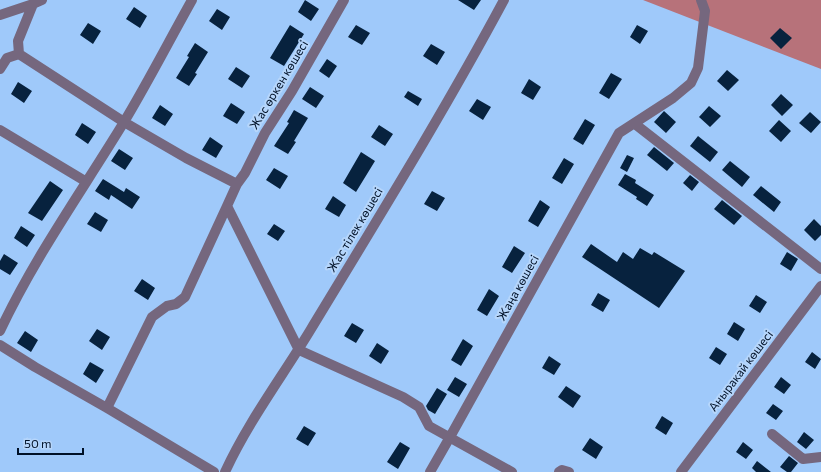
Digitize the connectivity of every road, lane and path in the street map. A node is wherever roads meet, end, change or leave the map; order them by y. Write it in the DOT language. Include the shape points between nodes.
graph roads {
  1 [pos="192,0"];
  2 [pos="344,0"];
  3 [pos="504,0"];
  4 [pos="701,0"];
  5 [pos="38,2"];
  6 [pos="0,16"];
  7 [pos="19,54"];
  8 [pos="0,69"];
  9 [pos="124,122"];
  10 [pos="634,124"];
  11 [pos="0,130"];
  12 [pos="85,181"];
  13 [pos="237,184"];
  14 [pos="227,206"];
  15 [pos="821,269"];
  16 [pos="821,286"];
  17 [pos="0,332"];
  18 [pos="0,345"];
  19 [pos="299,350"];
  20 [pos="107,408"];
  21 [pos="772,434"];
  22 [pos="450,438"];
  23 [pos="821,457"];
  24 [pos="214,472"];
  25 [pos="225,472"];
  26 [pos="430,472"];
  27 [pos="512,472"];
  28 [pos="559,472"];
  29 [pos="569,472"];
  30 [pos="681,472"];
  1 -- 9 [label="street"];
  2 -- 13 [label="street, Жас өркен көшесі"];
  3 -- 19 [label="street, Жас тілек көшесі" via="441,113"];
  4 -- 10 [label="street, Жаңа көшесі" via="705,11 698,68 691,83"];
  5 -- 6 [label="street"];
  5 -- 7 [label="street" via="18,41"];
  7 -- 8 [label="street" via="6,58"];
  7 -- 9 [label="street"];
  9 -- 12 [label="street"];
  9 -- 13 [label="street"];
  10 -- 15 [label="street"];
  10 -- 22 [label="street, Жаңа көшесі" via="619,133 603,159"];
  11 -- 12 [label="street"];
  12 -- 17 [label="street" via="39,258"];
  13 -- 14 [label="street, Жас өркен көшесі"];
  14 -- 19 [label="street"];
  14 -- 20 [label="street, Жас өркен көшесі" via="185,297 152,316"];
  16 -- 30 [label="street, Аныракай көшесі"];
  18 -- 20 [label="street"];
  19 -- 22 [label="street" via="403,397 419,407 429,426"];
  19 -- 25 [label="street, Жас тілек көшесі"];
  20 -- 24 [label="street"];
  21 -- 23 [label="street" via="803,459"];
  22 -- 26 [label="street, Жаңа көшесі"];
  22 -- 27 [label="street"];
  28 -- 29 [label="street"];
}
